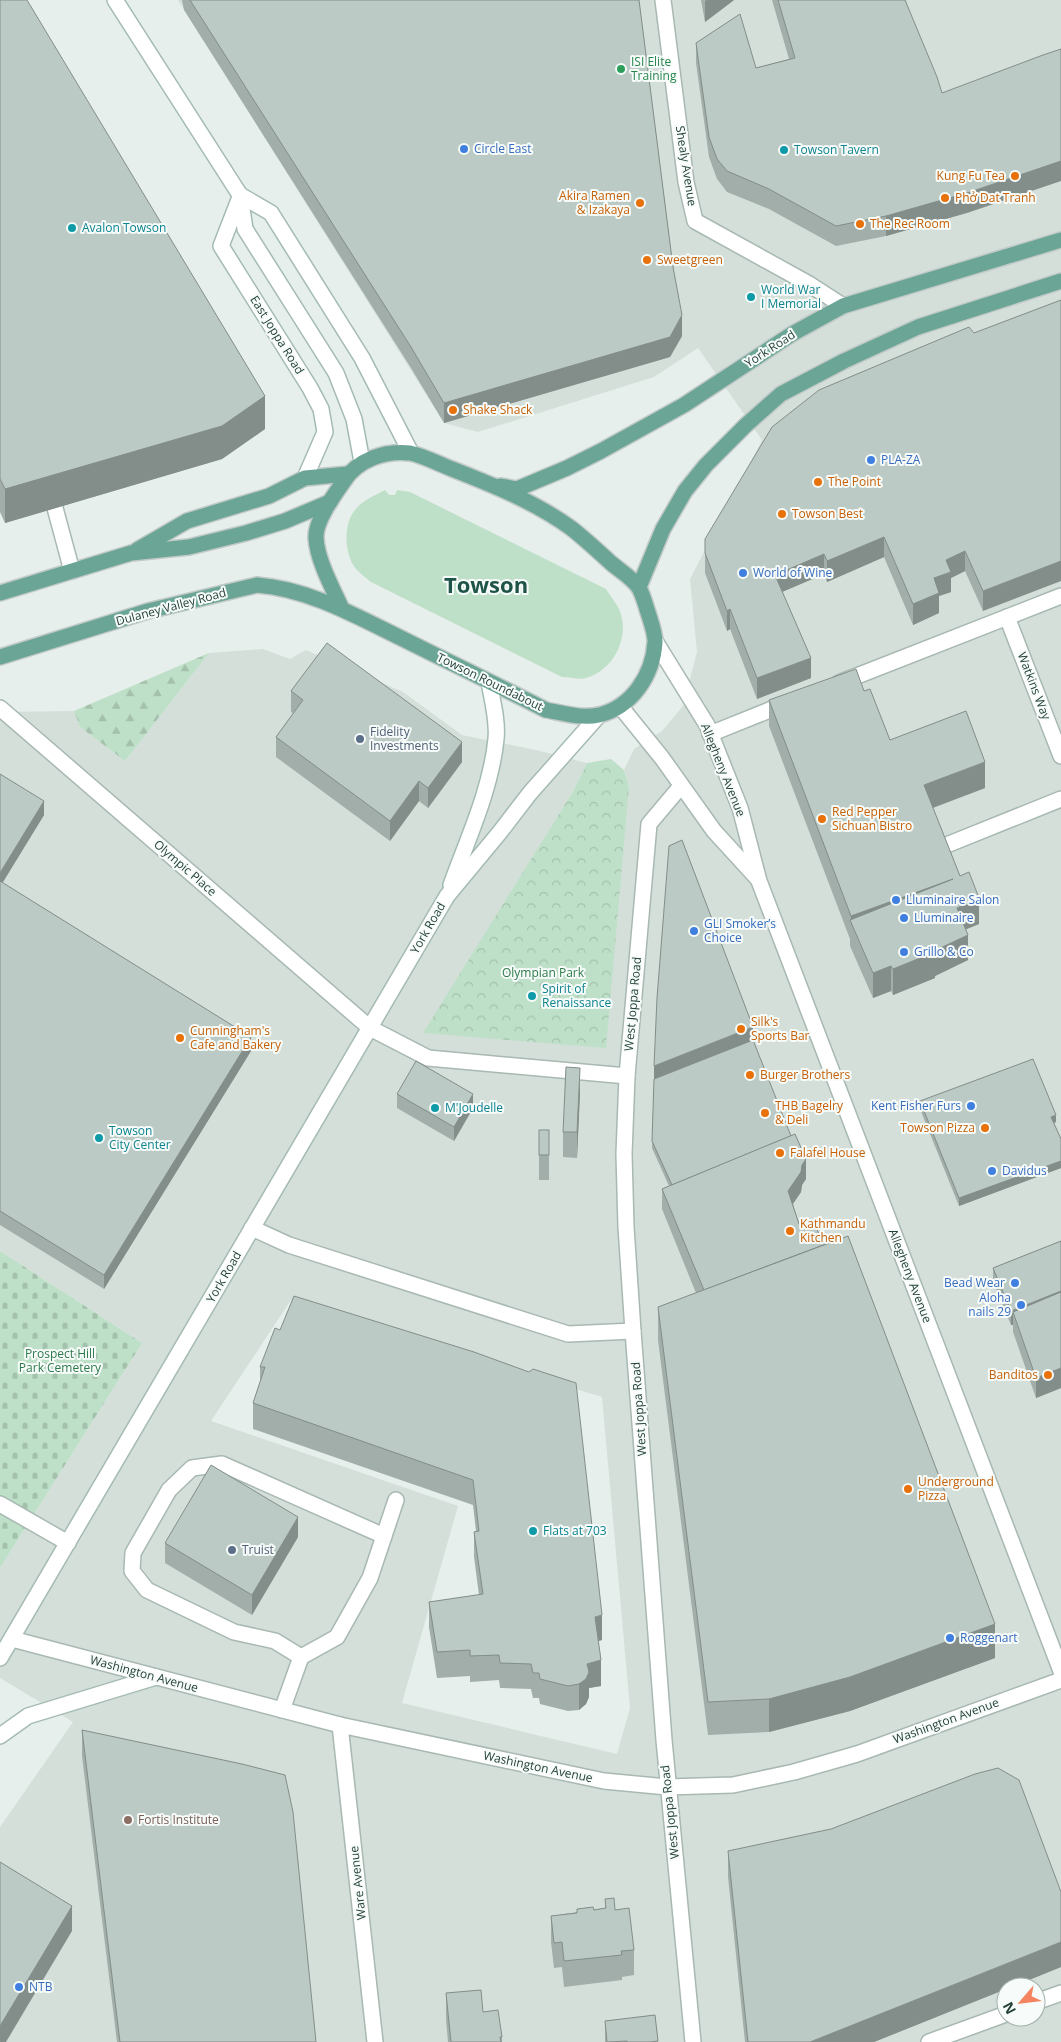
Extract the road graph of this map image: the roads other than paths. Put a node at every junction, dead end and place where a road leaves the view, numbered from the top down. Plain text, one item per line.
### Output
1 (115, 0) edge
2 (663, 0) edge
3 (240, 195) junction
4 (1061, 240) edge
5 (1061, 281) edge
6 (843, 306) junction
7 (410, 454) junction
8 (362, 462) junction
9 (348, 474) junction
10 (305, 478) junction
11 (494, 485) junction
12 (330, 502) junction
13 (55, 508) edge
14 (131, 553) junction
15 (72, 571) junction
16 (639, 587) junction
17 (0, 593) edge
18 (1061, 596) edge
19 (342, 609) junction
20 (1007, 617) junction
21 (655, 641) junction
22 (0, 656) edge
23 (489, 682) junction
24 (826, 688) edge
25 (799, 698) edge
26 (620, 706) junction
27 (0, 708) edge
28 (599, 715) junction
29 (710, 734) junction
30 (1061, 756) edge
31 (681, 786) junction
32 (1061, 799) edge
33 (949, 844) edge
34 (759, 881) junction
35 (447, 896) junction
36 (370, 1028) junction
37 (626, 1076) junction
38 (252, 1228) junction
39 (633, 1331) junction
40 (396, 1500) dead end
41 (0, 1504) edge
42 (384, 1536) junction
43 (68, 1543) junction
44 (12, 1638) junction
45 (301, 1657) junction
46 (0, 1658) edge
47 (1061, 1671) edge
48 (156, 1677) junction
49 (1061, 1680) edge
50 (282, 1710) junction
51 (340, 1725) junction
52 (0, 1736) edge
53 (667, 1787) junction
54 (1061, 1993) edge
55 (1046, 1998) edge
56 (996, 2018) edge
57 (375, 2042) edge
58 (693, 2042) edge
59 (929, 2042) edge

1 - 3 street
2 - 6 street, Shealy Avenue
3 - 7 street
3 - 8 street
3 - 10 street, East Joppa Road
4 - 6 main road, York Road
5 - 16 main road
6 - 11 main road, York Road
7 - 8 main road
7 - 11 main road
8 - 9 main road
9 - 10 main road
9 - 12 main road
10 - 14 main road
11 - 16 main road
12 - 14 main road
12 - 19 main road
13 - 15 street
14 - 15 main road
15 - 17 main road
16 - 21 main road, Towson Roundabout
18 - 20 street
19 - 22 main road, Dulaney Valley Road
19 - 23 main road, Towson Roundabout
20 - 24 street
20 - 30 street, Watkins Way
21 - 26 main road, Towson Roundabout
21 - 29 street, Allegheny Avenue
23 - 28 main road, Towson Roundabout
23 - 35 street, York Road
25 - 29 street
26 - 28 main road, Towson Roundabout
26 - 31 street, Allegheny Avenue
27 - 36 street, Olympic Place
28 - 35 street, York Road
29 - 34 street, Allegheny Avenue
31 - 34 street, Allegheny Avenue
31 - 37 street, West Joppa Road
32 - 33 street
34 - 47 street, Allegheny Avenue
35 - 36 street, York Road
36 - 37 street, Olympic Place
36 - 38 street, York Road
37 - 39 street, West Joppa Road
38 - 39 street
38 - 43 street, York Road
39 - 53 street, West Joppa Road
40 - 42 street
41 - 43 street
42 - 45 street
42 - 45 street
43 - 44 street, York Road
44 - 46 street, York Road
44 - 48 street, Washington Avenue
45 - 50 street
48 - 50 street, Washington Avenue
48 - 52 street
49 - 53 street, Washington Avenue
50 - 51 street, Washington Avenue
51 - 53 street, Washington Avenue
51 - 57 street, Ware Avenue
53 - 58 street, West Joppa Road
54 - 55 street
56 - 59 street

